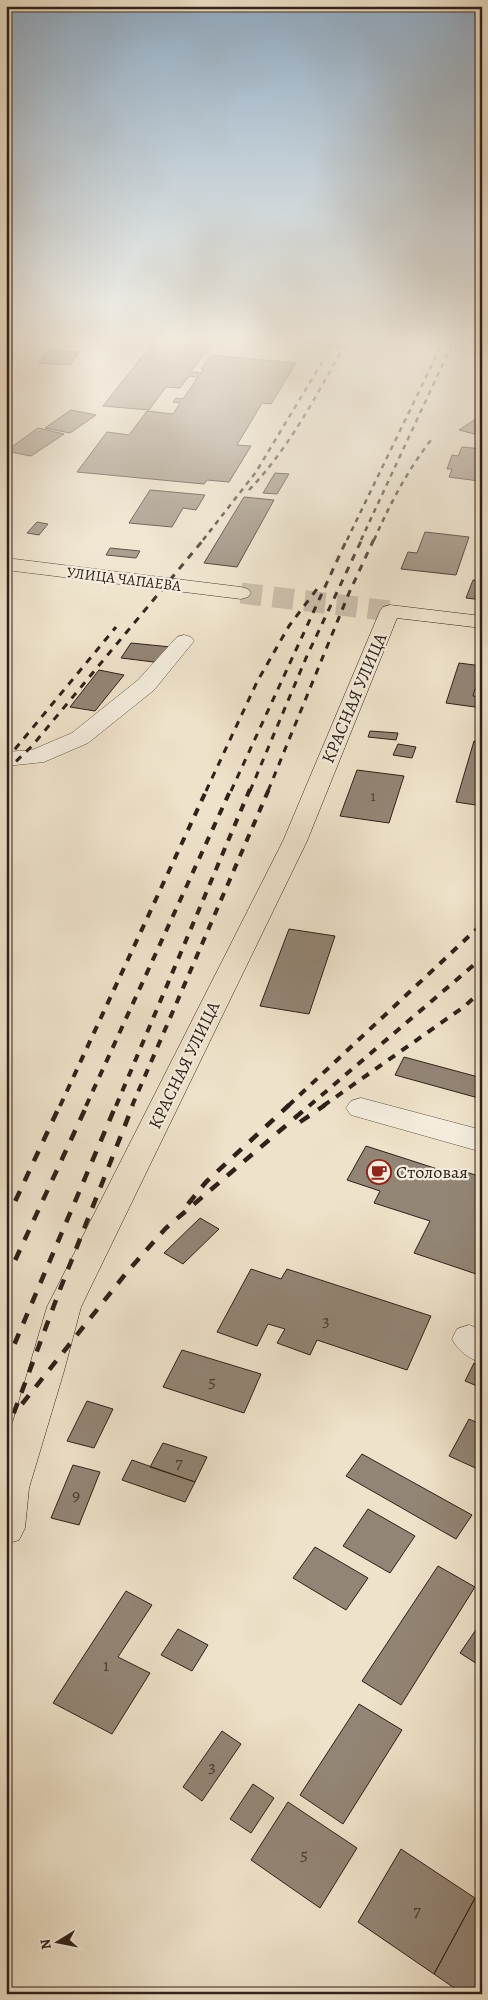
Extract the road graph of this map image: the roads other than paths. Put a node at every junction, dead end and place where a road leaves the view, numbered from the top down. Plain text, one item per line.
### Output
1 (6, 564) edge
2 (241, 593) tunnel mouth
3 (482, 622) edge
4 (184, 641) dead end
5 (6, 758) edge
6 (361, 1108) dead end
7 (482, 1141) edge
8 (6, 1528) edge

1 - 2 main road, УЛИЦА ЧАПАЕВА
3 - 8 main road, КРАСНАЯ УЛИЦА
4 - 5 lane
6 - 7 lane

